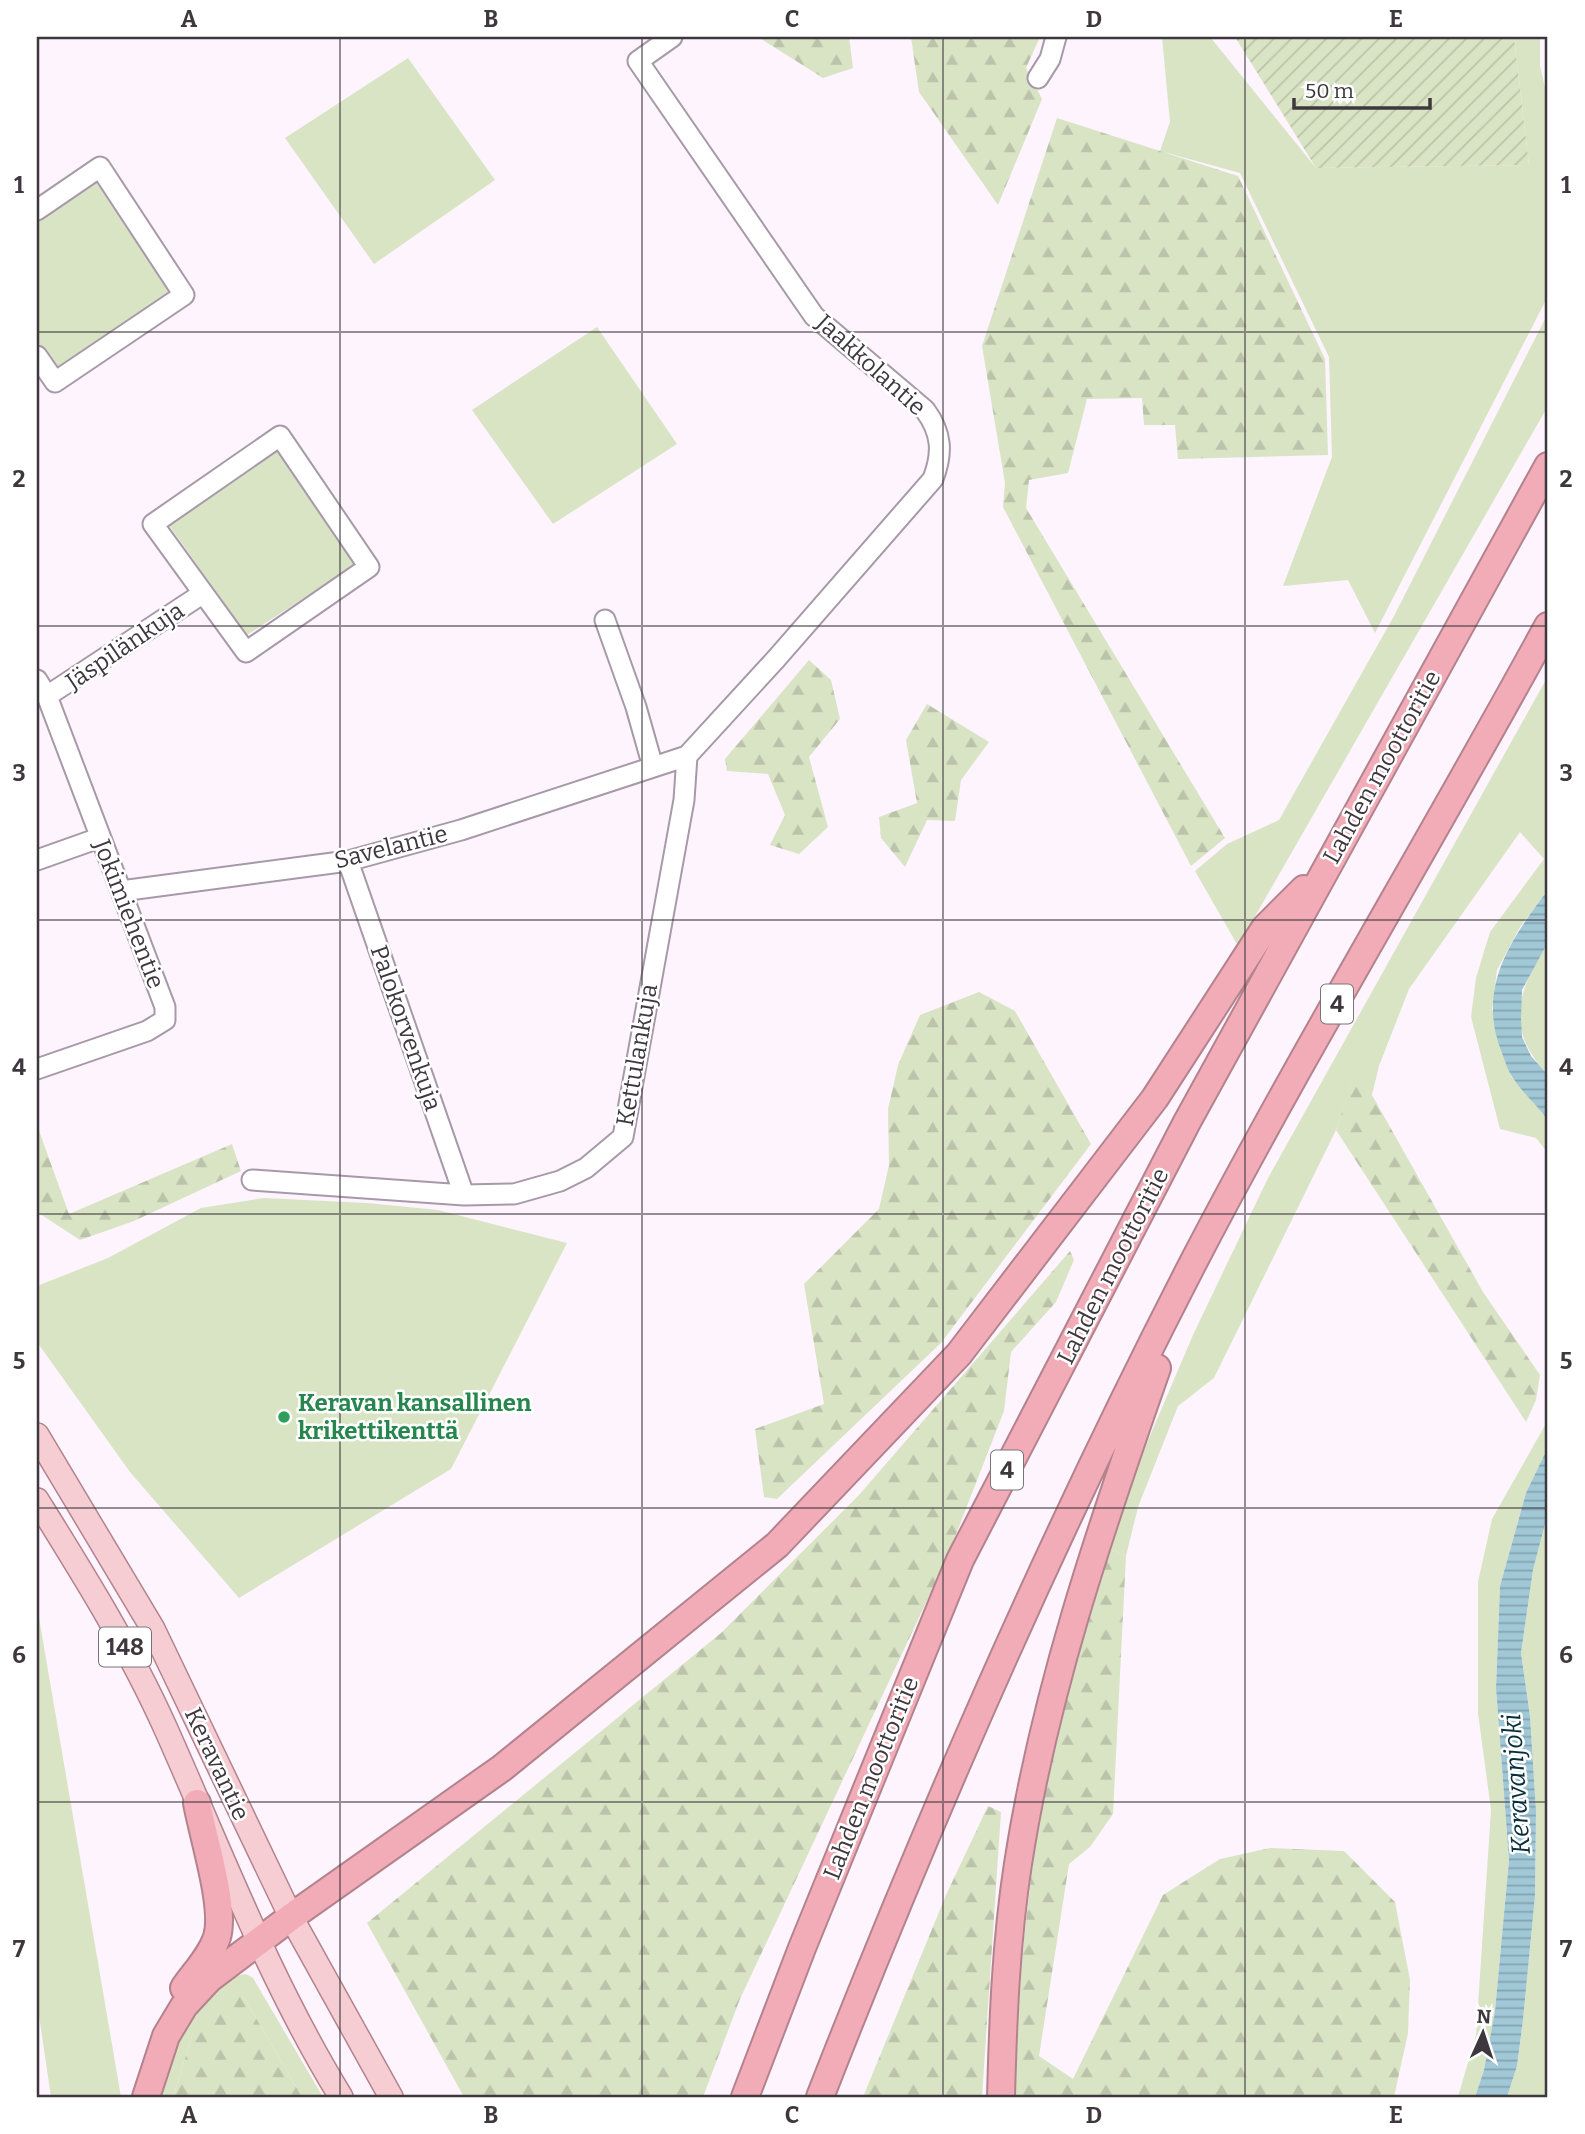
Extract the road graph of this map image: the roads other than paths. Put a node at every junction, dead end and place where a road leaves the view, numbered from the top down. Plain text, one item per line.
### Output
1 (672, 37) edge
2 (1056, 37) edge
3 (1038, 78) dead end
4 (37, 210) edge
5 (37, 356) edge
6 (1548, 466) edge
7 (202, 594) junction
8 (606, 620) dead end
9 (1548, 626) edge
10 (42, 688) edge
11 (687, 756) junction
12 (653, 766) junction
13 (99, 838) junction
14 (37, 860) edge
15 (348, 861) junction
16 (1325, 868) junction
17 (121, 891) junction
18 (37, 1069) edge
19 (252, 1180) dead end
20 (464, 1195) junction
21 (1194, 1261) junction
22 (37, 1434) edge
23 (37, 1500) edge
24 (197, 1803) junction
25 (291, 1917) junction
26 (258, 1941) junction
27 (139, 2097) edge
28 (146, 2097) edge
29 (341, 2097) edge
30 (391, 2097) edge
31 (745, 2097) edge
32 (820, 2097) edge
33 (1001, 2097) edge

1 - 11 street, Jaakkolantie
2 - 3 street
4 - 5 street
6 - 16 highway, Lahden moottoritie / 4
7 - 7 street
7 - 10 street, Jäspilänkuja
8 - 12 street
9 - 21 highway, 4
10 - 13 street, Jokimiehentie
11 - 12 street
11 - 20 street, Kettulankuja
12 - 15 street, Savelantie
13 - 14 street
13 - 17 street, Jokimiehentie
15 - 17 street, Savelantie
15 - 20 street, Palokorvenkuja
16 - 25 highway
16 - 31 highway, Lahden moottoritie / 4
17 - 18 street, Jokimiehentie
19 - 20 street, Kettulankuja
21 - 32 highway, 4
21 - 33 highway
22 - 25 main road, Keravantie / 148
23 - 24 main road, Keravantie / 148
24 - 26 main road, Keravantie / 148
24 - 27 highway
25 - 26 highway
25 - 30 main road, Keravantie / 148
26 - 28 highway
26 - 29 main road, Keravantie / 148

